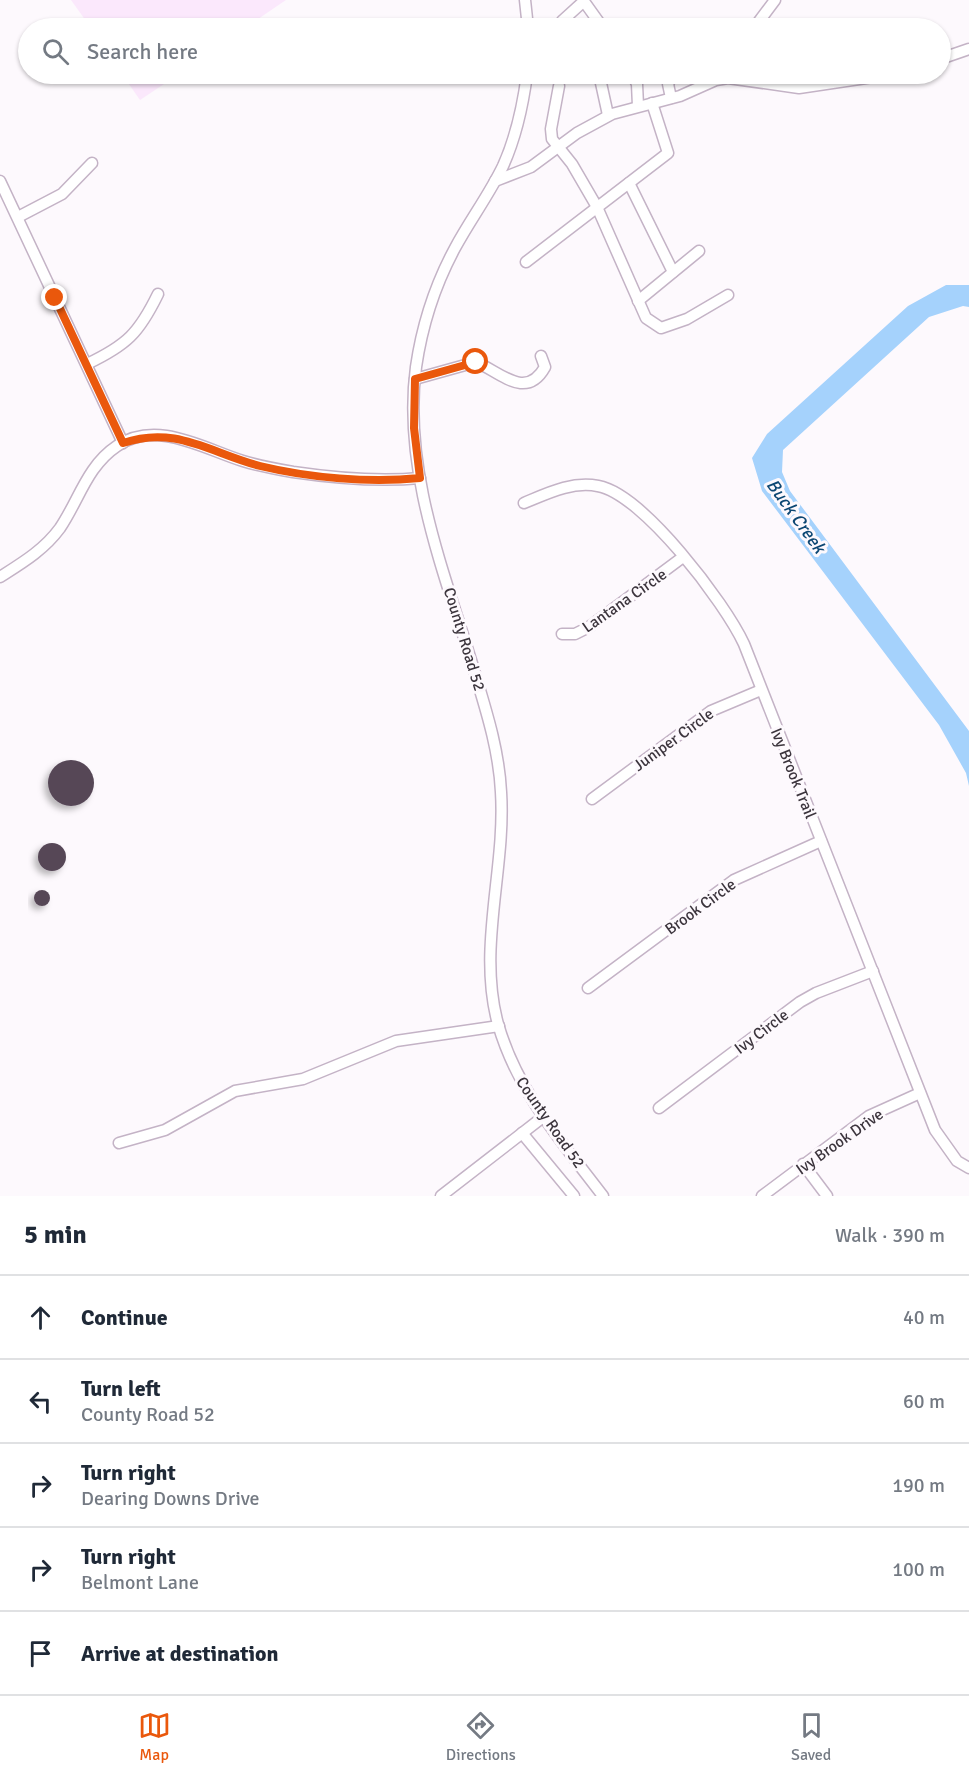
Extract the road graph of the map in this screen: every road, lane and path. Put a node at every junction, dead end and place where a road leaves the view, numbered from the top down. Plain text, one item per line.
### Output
1 (525, 0) edge
2 (583, 0) edge
3 (775, 0) edge
4 (527, 18) edge
5 (565, 18) edge
6 (596, 18) edge
7 (762, 18) edge
8 (969, 49) edge
9 (951, 55) edge
10 (525, 84) edge
11 (601, 84) edge
12 (638, 84) edge
13 (668, 84) edge
14 (703, 84) edge
15 (773, 84) edge
16 (826, 84) edge
17 (559, 86) dead end
18 (671, 98) junction
19 (652, 103) junction
20 (638, 106) junction
21 (608, 115) junction
22 (557, 148) junction
23 (92, 163) dead end
24 (0, 181) edge
25 (495, 181) junction
26 (629, 183) junction
27 (597, 207) junction
28 (18, 217) junction
29 (699, 251) dead end
30 (526, 261) dead end
31 (673, 272) junction
32 (158, 294) dead end
33 (728, 296) dead end
34 (638, 301) junction
35 (541, 356) dead end
36 (87, 364) junction
37 (415, 379) junction
38 (123, 443) junction
39 (420, 478) junction
40 (524, 503) dead end
41 (683, 557) junction
42 (0, 577) edge
43 (562, 634) dead end
44 (761, 690) junction
45 (592, 799) dead end
46 (821, 841) junction
47 (873, 971) junction
48 (588, 988) dead end
49 (499, 1026) junction
50 (920, 1093) junction
51 (659, 1108) dead end
52 (543, 1117) junction
53 (522, 1132) junction
54 (119, 1143) dead end
55 (803, 1164) junction
56 (969, 1168) edge
57 (441, 1196) edge
58 (574, 1196) edge
59 (603, 1196) edge
60 (762, 1196) edge
61 (827, 1196) edge

1 - 4 street
2 - 5 street
2 - 6 street
3 - 7 street
8 - 9 street
10 - 25 street, County Road 52
11 - 21 street
12 - 20 street
13 - 18 street
14 - 18 street
15 - 16 street
17 - 22 street
18 - 19 street
19 - 20 street
19 - 26 street
20 - 21 street
21 - 22 street
22 - 25 street
22 - 27 street
23 - 28 street
24 - 28 street
25 - 37 street, County Road 52
26 - 27 street
26 - 31 street
27 - 30 street
27 - 34 street
28 - 36 street
29 - 31 street
31 - 34 street
32 - 36 street
33 - 34 street
35 - 37 street
36 - 38 street
37 - 39 street, County Road 52
38 - 39 street
38 - 42 street
39 - 49 street, County Road 52
40 - 41 street, Ivy Brook Trail
41 - 43 street, Lantana Circle
41 - 44 street, Ivy Brook Trail
44 - 45 street, Juniper Circle
44 - 46 street, Ivy Brook Trail
46 - 47 street, Ivy Brook Trail
46 - 48 street, Brook Circle
47 - 50 street, Ivy Brook Trail
47 - 51 street, Ivy Circle
49 - 52 street, County Road 52
49 - 54 street
50 - 55 street, Ivy Brook Drive
50 - 56 street, Ivy Brook Trail
52 - 53 street
52 - 59 street, County Road 52
53 - 57 street
53 - 58 street
55 - 60 street, Ivy Brook Drive
55 - 61 street

